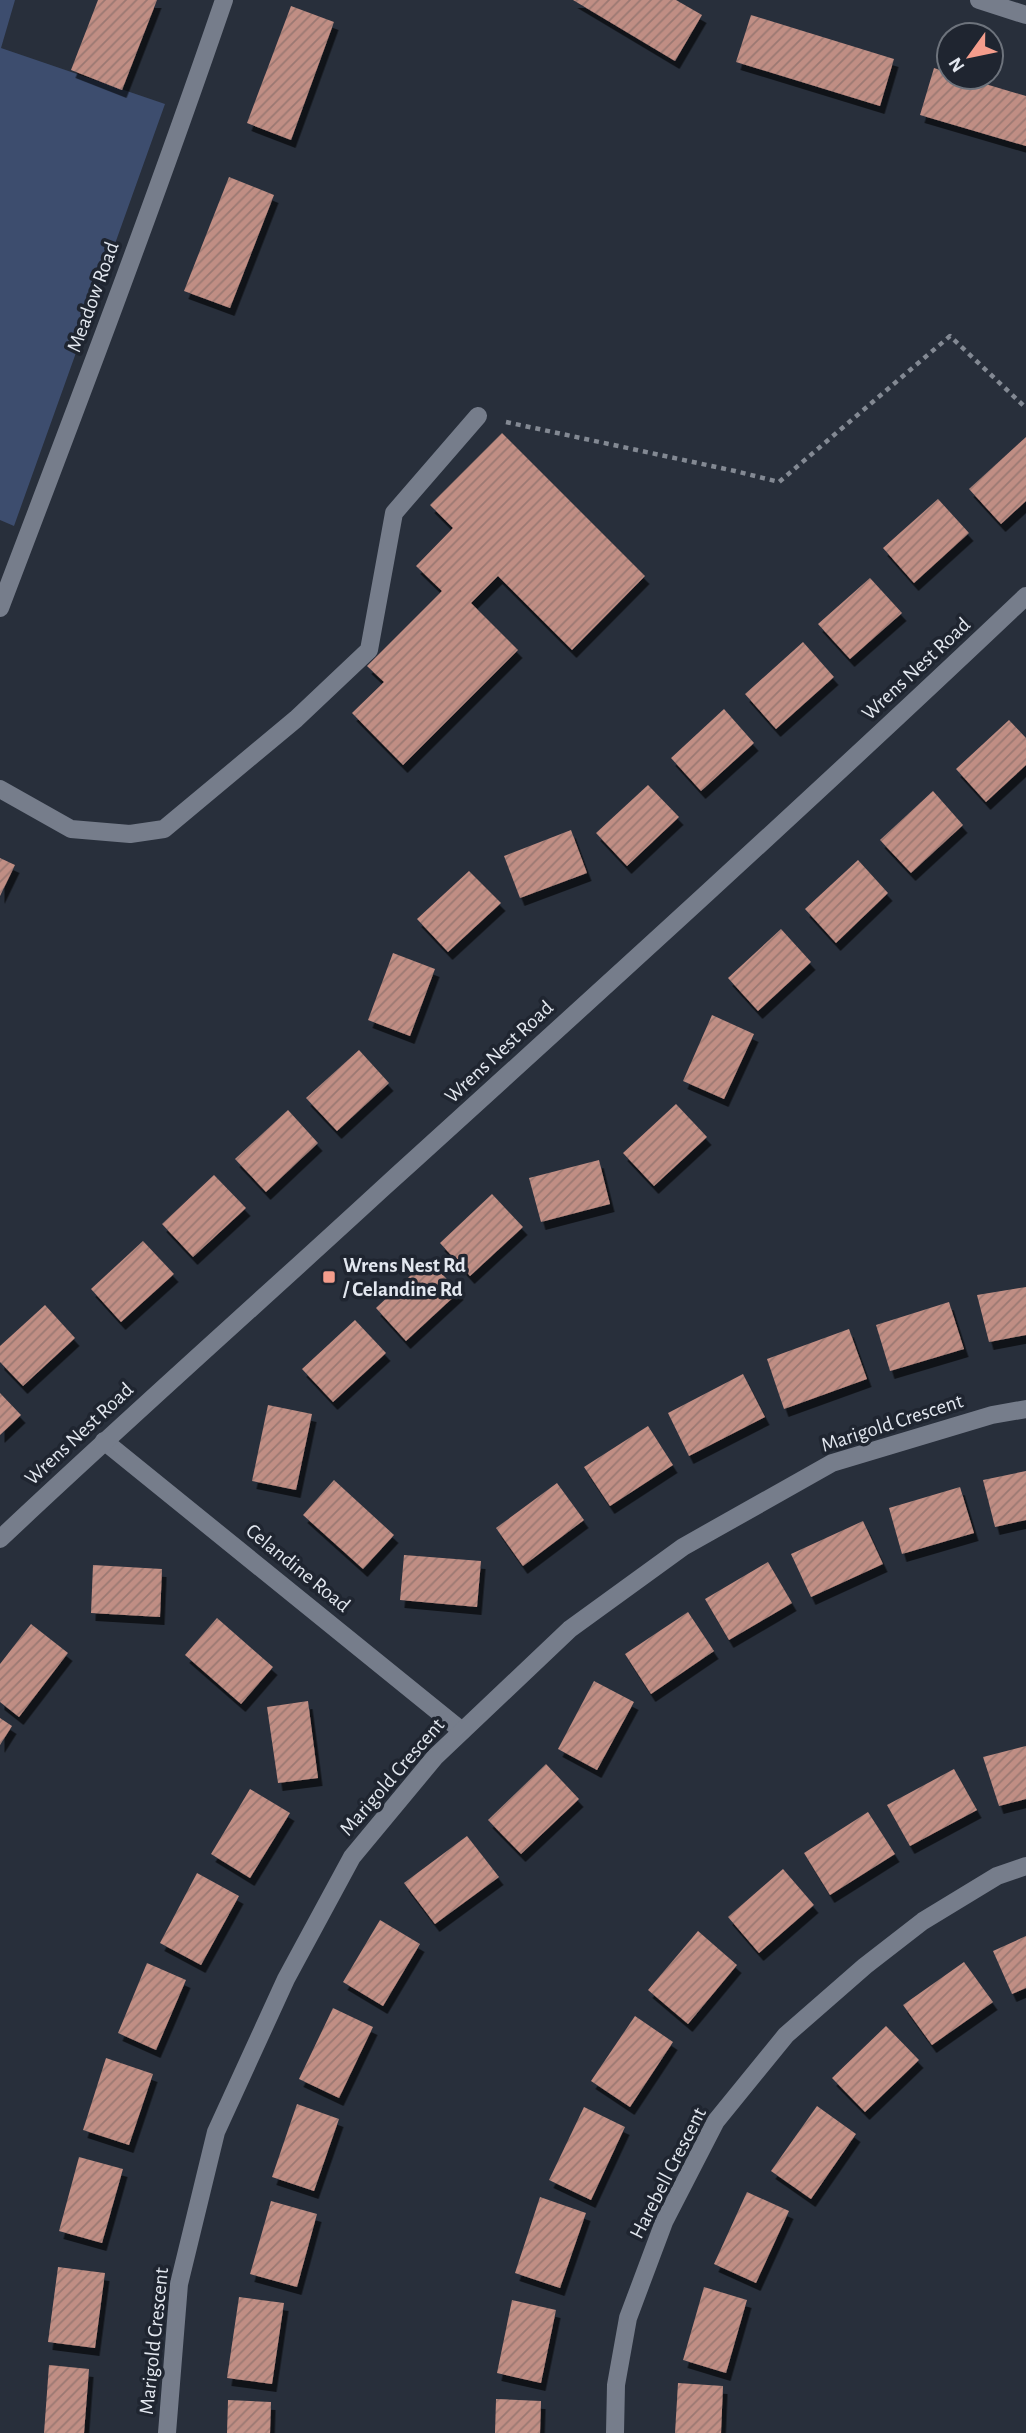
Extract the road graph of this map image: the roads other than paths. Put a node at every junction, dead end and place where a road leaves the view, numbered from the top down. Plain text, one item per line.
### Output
1 (223, 0) edge
2 (979, 0) edge
3 (1026, 15) edge
4 (478, 416) road end
5 (1026, 596) edge
6 (0, 608) edge
7 (0, 789) edge
8 (1026, 1409) edge
9 (104, 1441) junction
10 (0, 1539) edge
11 (462, 1731) junction
12 (1026, 1866) edge
13 (167, 2433) edge
14 (615, 2433) edge

1 - 6 street, Meadow Road
2 - 3 street
4 - 7 street
5 - 9 street, Wrens Nest Road
8 - 11 street, Marigold Crescent
9 - 10 street, Wrens Nest Road
9 - 11 street, Celandine Road
11 - 13 street, Marigold Crescent
12 - 14 street, Harebell Crescent

